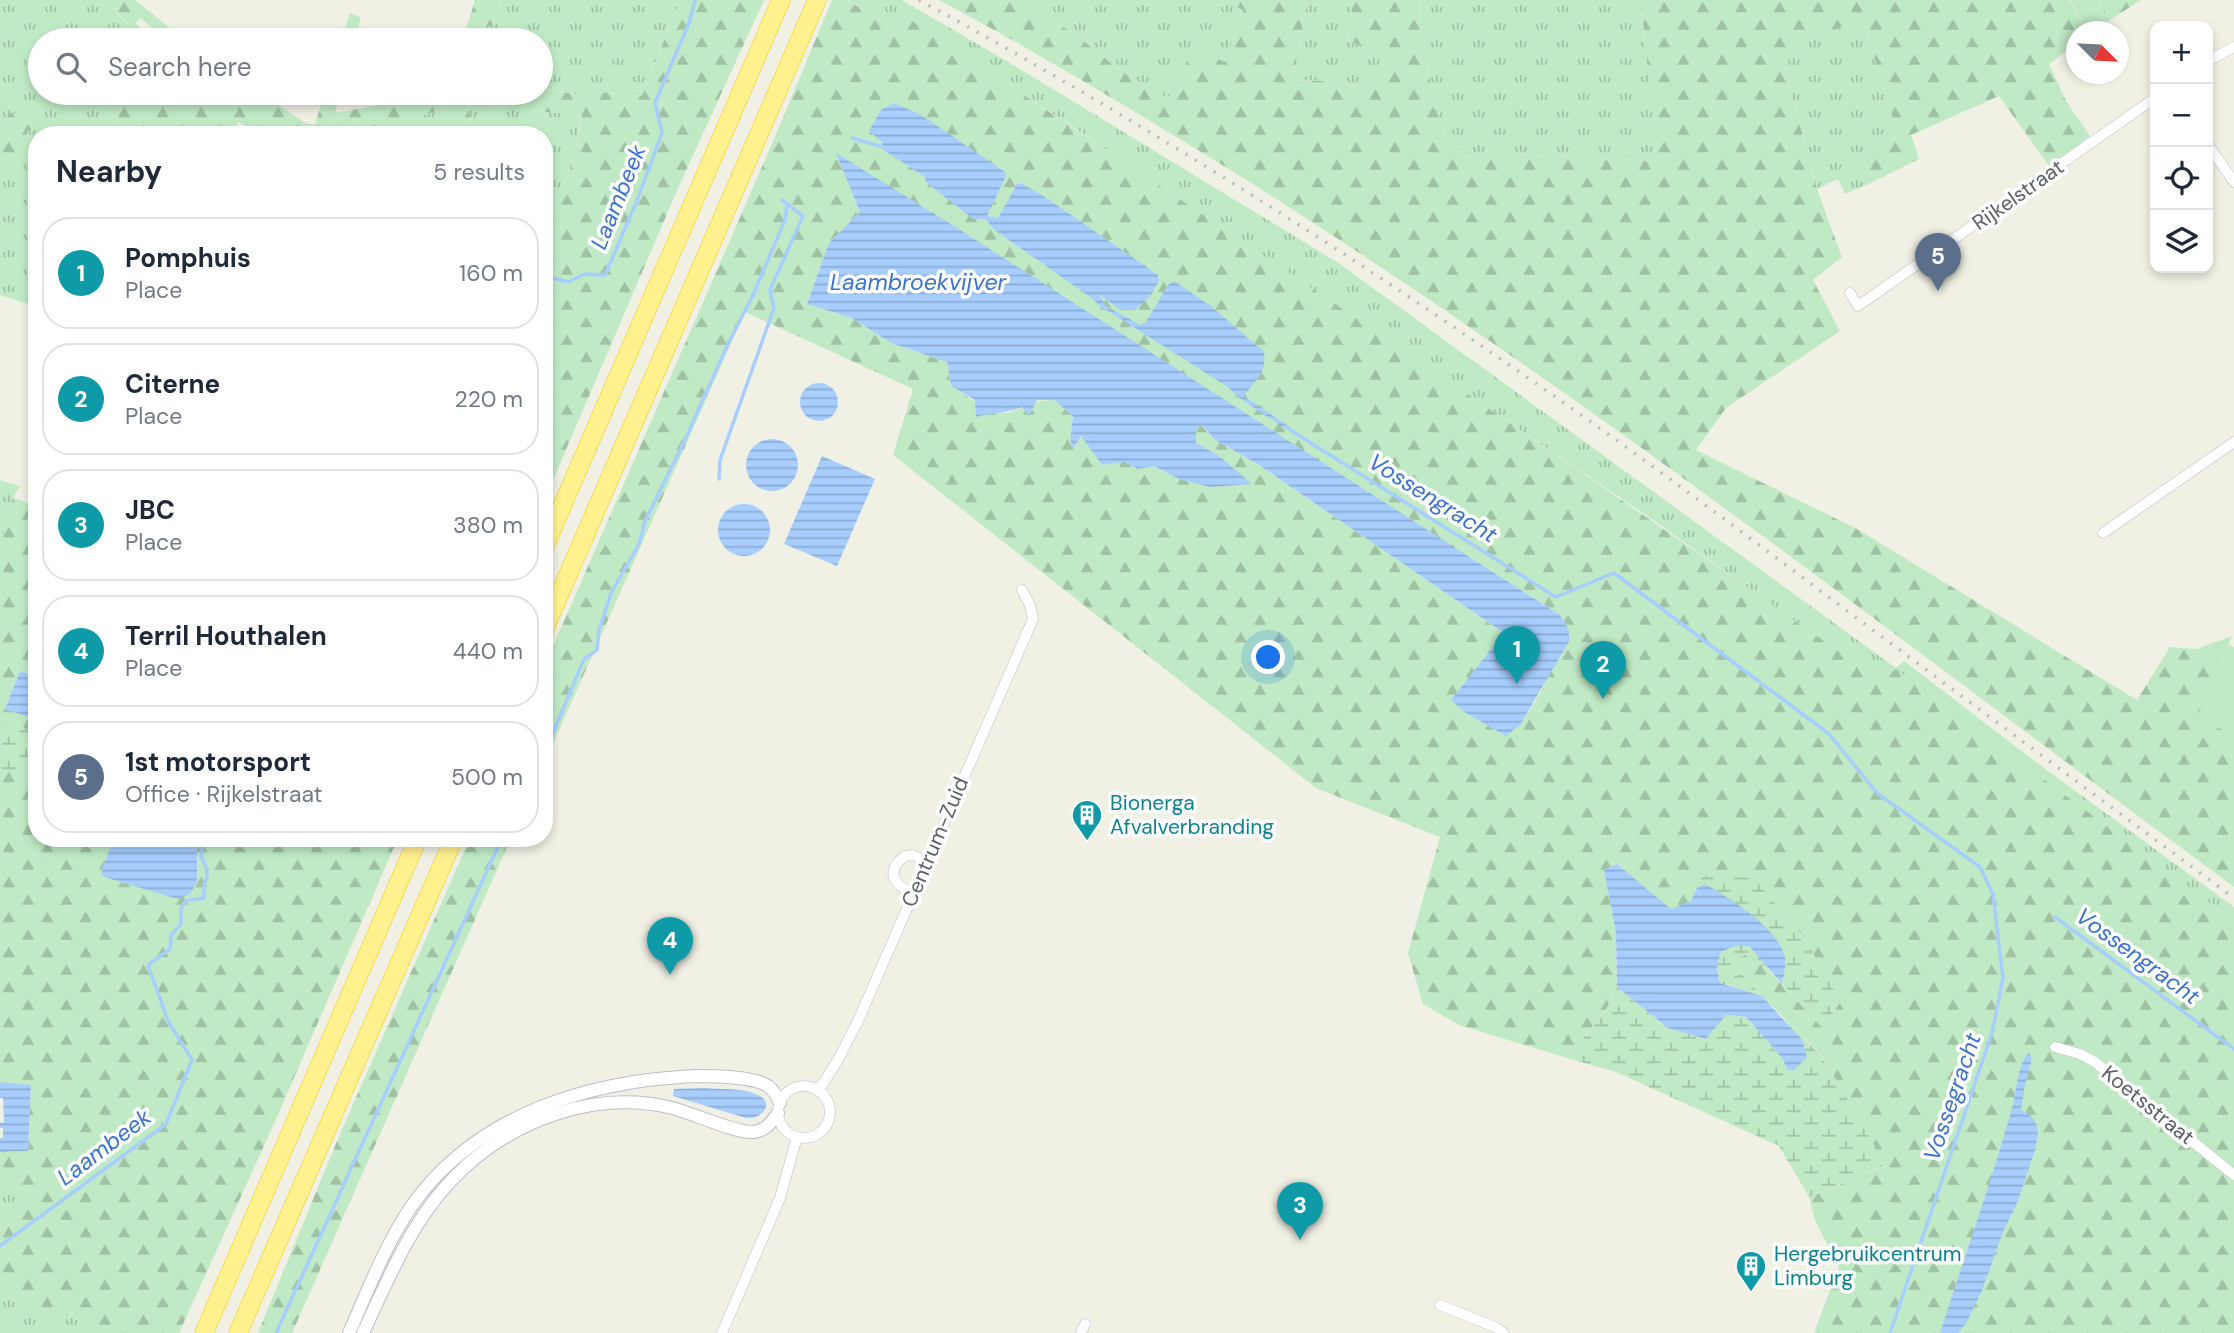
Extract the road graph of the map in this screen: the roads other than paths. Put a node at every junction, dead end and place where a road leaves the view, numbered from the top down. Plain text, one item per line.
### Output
1 (781, 0) edge
2 (817, 0) edge
3 (2234, 47) edge
4 (2213, 58) edge
5 (2150, 102) edge
6 (2209, 147) edge
7 (2234, 182) edge
8 (1850, 293) dead end
9 (2234, 442) edge
10 (553, 527) edge
11 (2103, 533) dead end
12 (1022, 590) dead end
13 (553, 609) edge
14 (414, 847) edge
15 (450, 847) edge
16 (927, 861) junction
17 (912, 893) junction
18 (2055, 1047) dead end
19 (818, 1091) junction
20 (779, 1108) junction
21 (797, 1137) junction
22 (2234, 1174) edge
23 (1440, 1305) dead end
24 (204, 1333) edge
25 (239, 1333) edge
26 (349, 1333) edge
27 (363, 1333) edge
28 (722, 1333) edge
29 (1504, 1333) edge

1 - 10 highway
2 - 13 highway
3 - 4 street
5 - 8 street, Rijkelstraat
6 - 7 street
9 - 11 street
12 - 16 street, Centrum-Zuid
14 - 24 highway
15 - 25 highway
16 - 17 street, Centrum-Zuid
16 - 17 street
17 - 19 street, Centrum-Zuid
18 - 22 street, Koetsstraat
19 - 20 street
19 - 21 street
20 - 21 street
20 - 26 street
20 - 27 street
21 - 28 street
23 - 29 street

